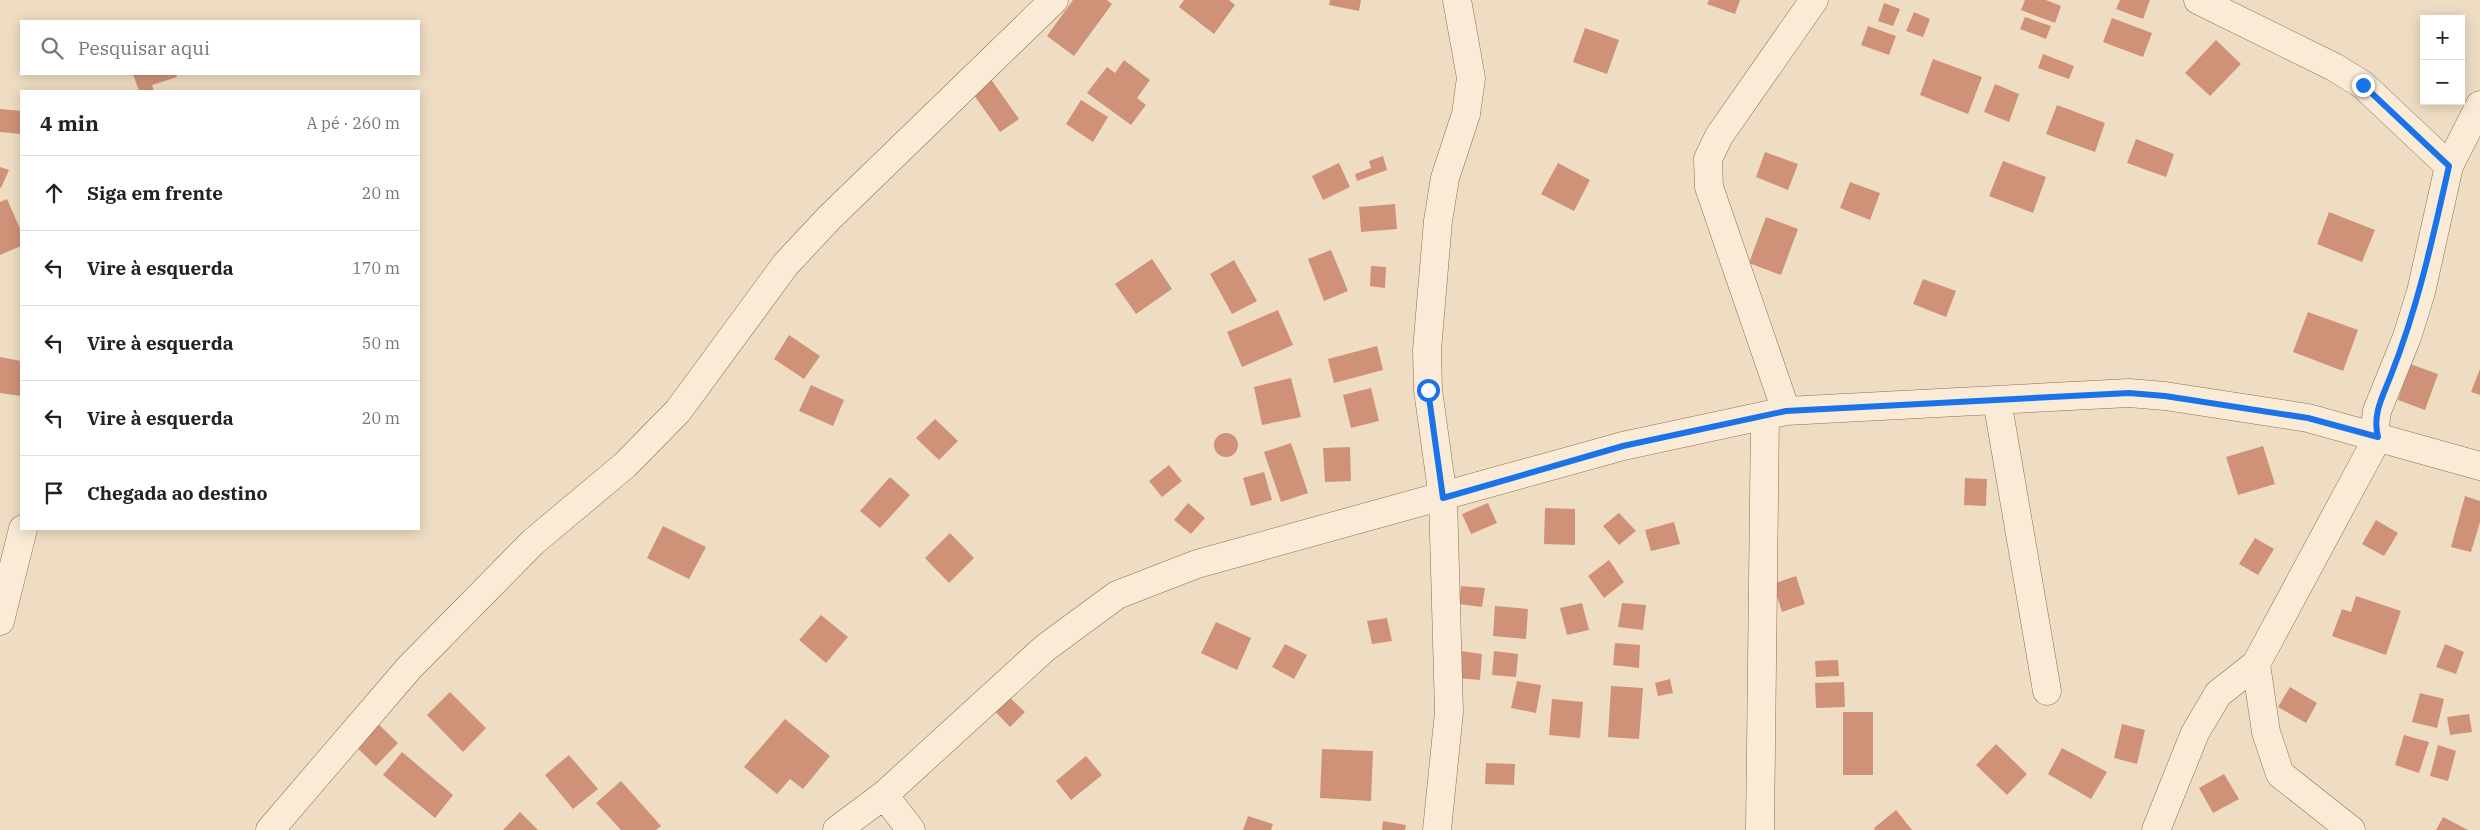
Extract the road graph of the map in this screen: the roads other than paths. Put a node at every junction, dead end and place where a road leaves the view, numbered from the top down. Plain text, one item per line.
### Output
1 (1054, 0) edge
2 (1456, 0) edge
3 (1814, 0) edge
4 (2198, 0) edge
5 (2480, 105) edge
6 (2449, 166) junction
7 (1998, 400) junction
8 (1776, 414) junction
9 (2378, 437) junction
10 (2480, 466) edge
11 (1443, 498) junction
12 (23, 530) edge
13 (0, 621) edge
14 (2256, 664) junction
15 (2048, 690) dead end
16 (884, 795) junction
17 (270, 830) edge
18 (837, 830) edge
19 (910, 830) edge
20 (1437, 830) edge
21 (1760, 830) edge
22 (2156, 830) edge
23 (2351, 830) edge

1 - 17 street
2 - 11 street
3 - 8 street
4 - 6 street
5 - 6 street
6 - 9 street
7 - 8 street
7 - 9 street
7 - 15 street
8 - 11 street
8 - 21 street
9 - 10 street
9 - 14 street
11 - 16 street
11 - 20 street
12 - 13 street
14 - 22 street
14 - 23 street
16 - 18 street
16 - 19 street

